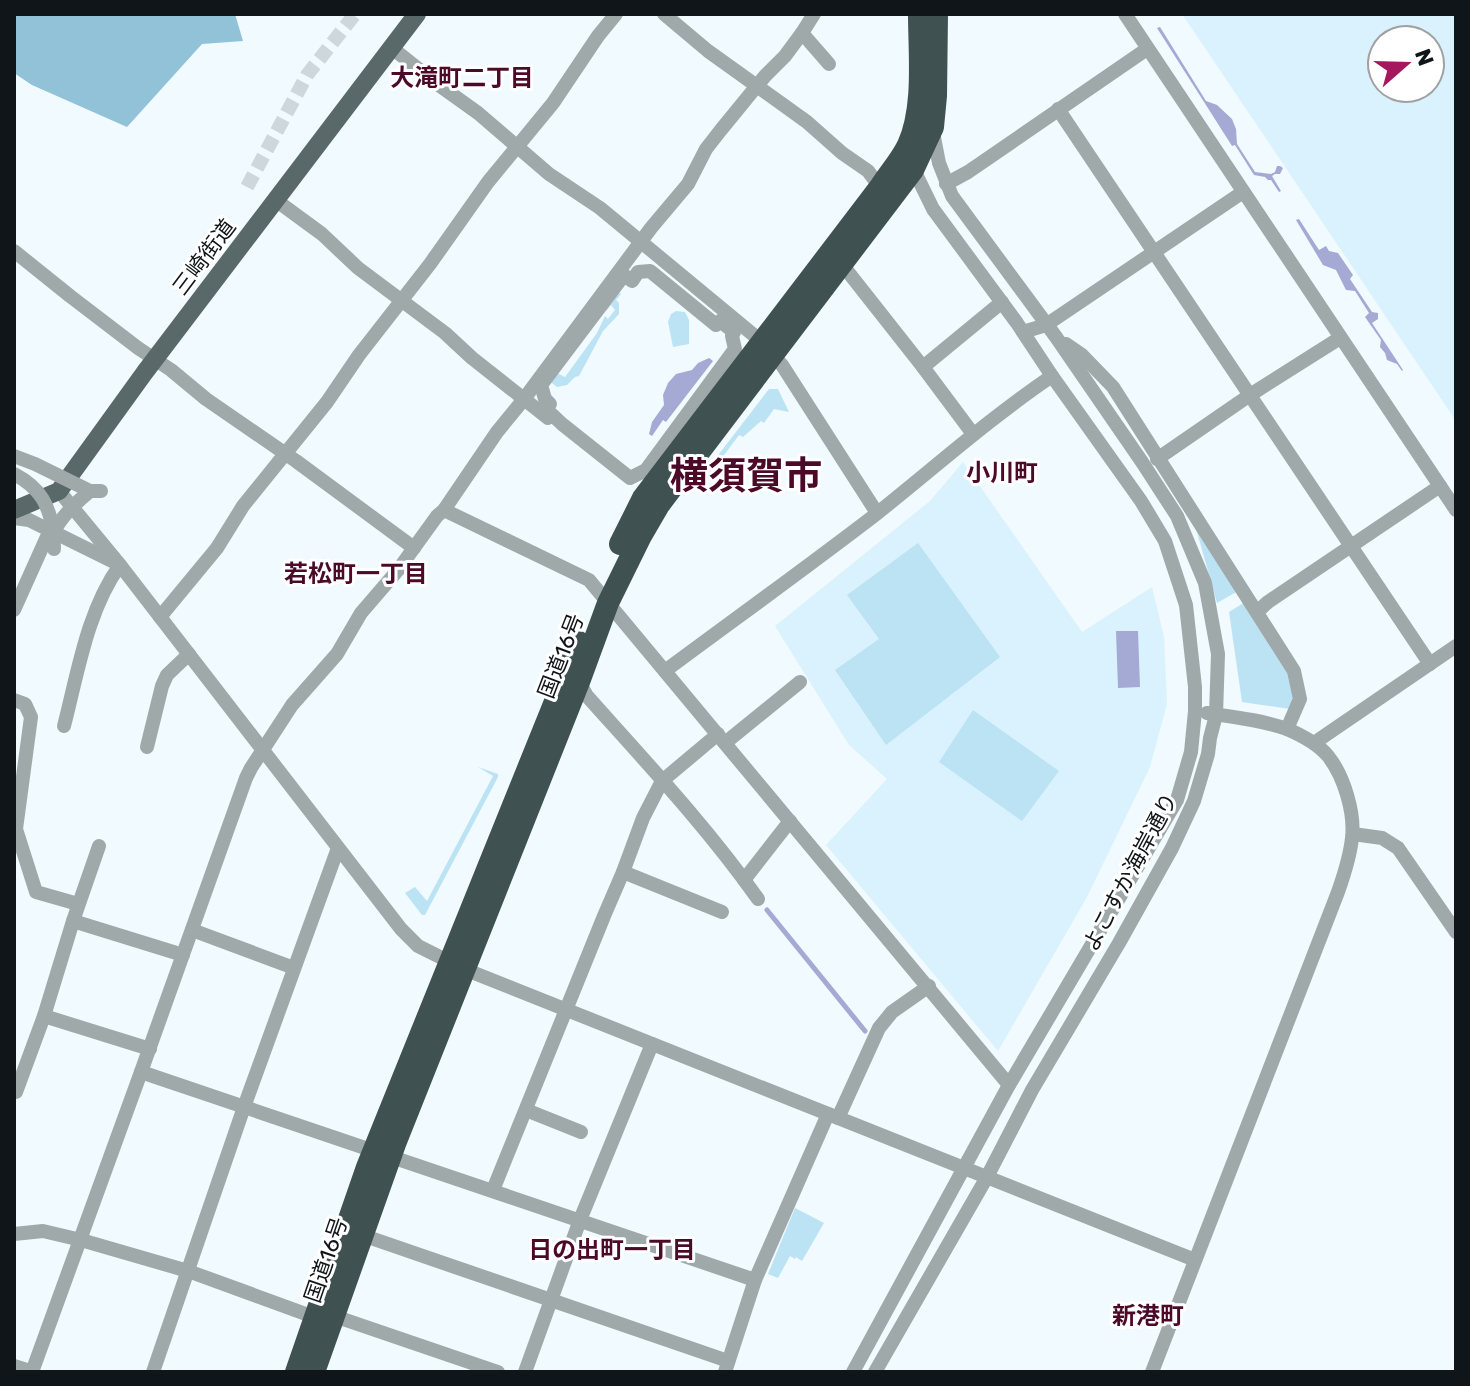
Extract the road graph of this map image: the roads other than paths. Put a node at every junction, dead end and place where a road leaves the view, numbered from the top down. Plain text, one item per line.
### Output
1 (417, 14) edge
2 (616, 14) edge
3 (664, 14) edge
4 (814, 14) edge
5 (919, 14) edge
6 (937, 14) edge
7 (1125, 14) edge
8 (802, 33) junction
9 (392, 48) junction
10 (1147, 49) junction
11 (829, 64) dead end
12 (758, 86) junction
13 (1058, 109) junction
14 (933, 127) junction
15 (908, 146) junction
16 (517, 147) junction
17 (913, 170) junction
18 (946, 184) junction
19 (880, 187) junction
20 (1243, 192) junction
21 (277, 201) junction
22 (640, 243) junction
23 (14, 251) edge
24 (1154, 252) junction
25 (841, 263) junction
26 (402, 301) junction
27 (1002, 302) junction
28 (1051, 331) junction
29 (1023, 332) junction
30 (1340, 338) junction
31 (767, 348) junction
32 (735, 349) joint
33 (155, 360) junction
34 (923, 367) junction
35 (1052, 376) junction
36 (1250, 395) junction
37 (524, 399) junction
38 (973, 434) junction
39 (286, 454) junction
40 (14, 456) edge
41 (1157, 459) junction
42 (45, 469) junction
43 (14, 474) edge
44 (1440, 486) junction
45 (35, 488) junction
46 (59, 491) junction
47 (643, 498) junction
48 (14, 510) edge
49 (444, 510) junction
50 (1456, 510) edge
51 (877, 513) junction
52 (14, 518) edge
53 (53, 538) junction
54 (1351, 546) junction
55 (414, 548) junction
56 (120, 565) junction
57 (604, 597) junction
58 (14, 610) edge
59 (1257, 612) junction
60 (160, 617) junction
61 (1456, 646) edge
62 (189, 654) junction
63 (1430, 664) junction
64 (665, 671) junction
65 (579, 682) junction
66 (800, 682) dead end
67 (14, 700) edge
68 (1195, 711) junction
69 (1216, 715) junction
70 (64, 726) dead end
71 (1287, 729) junction
72 (722, 739) junction
73 (1314, 743) junction
74 (147, 747) dead end
75 (264, 750) junction
76 (662, 781) junction
77 (790, 821) junction
78 (1353, 834) junction
79 (99, 846) dead end
80 (338, 848) junction
81 (623, 872) junction
82 (744, 880) junction
83 (758, 899) dead end
84 (78, 904) junction
85 (722, 912) dead end
86 (73, 921) junction
87 (192, 930) junction
88 (1456, 932) edge
89 (183, 955) junction
90 (457, 965) junction
91 (294, 968) junction
92 (929, 986) junction
93 (567, 1010) junction
94 (44, 1016) junction
95 (652, 1044) junction
96 (150, 1049) junction
97 (141, 1072) junction
98 (1009, 1085) junction
99 (16, 1092) edge
100 (244, 1107) junction
101 (526, 1110) junction
102 (833, 1116) junction
103 (581, 1132) dead end
104 (382, 1154) junction
105 (965, 1169) junction
106 (987, 1177) junction
107 (493, 1190) junction
108 (580, 1220) junction
109 (14, 1234) edge
110 (362, 1235) junction
111 (81, 1240) junction
112 (1195, 1260) junction
113 (188, 1271) junction
114 (755, 1280) junction
115 (551, 1300) junction
116 (324, 1316) junction
117 (14, 1366) edge
118 (726, 1367) edge
119 (32, 1372) edge
120 (153, 1372) edge
121 (296, 1372) edge
122 (314, 1372) edge
123 (498, 1372) edge
124 (525, 1372) edge
125 (853, 1372) edge
126 (875, 1372) edge
127 (1152, 1372) edge

1 - 9 main road, 三崎街道
2 - 16 street
3 - 12 street
4 - 8 street
5 - 15 highway, 国道16号
6 - 14 highway, 国道16号
7 - 10 street
8 - 11 street
8 - 12 street
9 - 16 street
9 - 21 main road, 三崎街道
10 - 13 street
10 - 20 street
12 - 19 street
12 - 22 street
13 - 18 street
13 - 24 street
14 - 17 highway, 国道16号
14 - 18 street, よこすか海岸通り
15 - 17 street, よこすか海岸通り
15 - 19 highway, 国道16号
16 - 22 street
16 - 26 street
17 - 25 highway, 国道16号
17 - 27 street, よこすか海岸通り
18 - 28 street, よこすか海岸通り
19 - 31 highway, 国道16号
20 - 24 street
20 - 30 street
21 - 26 street
21 - 33 main road, 三崎街道
22 - 31 street
22 - 37 street
23 - 33 street
24 - 28 street
24 - 36 street
25 - 31 highway, 国道16号
25 - 34 street
26 - 37 street
26 - 39 street
27 - 29 street, よこすか海岸通り
27 - 34 street
28 - 29 street
28 - 41 street
28 - 69 street, よこすか海岸通り
29 - 35 street, よこすか海岸通り
30 - 36 street
30 - 44 street
31 - 47 highway, 国道16号
31 - 51 street
31 - 57 highway, 国道16号
32 - 32 street
33 - 39 street
33 - 46 main road, 三崎街道
34 - 38 street
35 - 38 street
35 - 68 street, よこすか海岸通り
36 - 41 street
36 - 54 street
37 - 47 street
37 - 49 street
38 - 51 street
39 - 55 street
39 - 60 street
40 - 42 street, bridge
41 - 59 street
42 - 45 street, bridge
42 - 53 street, bridge
43 - 45 street, bridge
44 - 50 street
44 - 54 street
45 - 53 street, bridge
46 - 48 main road
46 - 56 street
47 - 57 highway, 国道16号
49 - 55 street
49 - 57 street
51 - 64 street
52 - 53 street
53 - 56 street
53 - 58 street
54 - 59 street
54 - 63 street
55 - 75 street
56 - 60 street
56 - 70 street
57 - 64 street
57 - 65 highway, 国道16号
57 - 90 highway, 国道16号
59 - 71 street
60 - 62 street
61 - 63 street
62 - 74 street
62 - 75 street
63 - 73 street
64 - 72 street
65 - 76 street
65 - 90 highway, 国道16号
66 - 72 street
67 - 84 street
68 - 69 street
68 - 98 street, よこすか海岸通り
69 - 71 street
69 - 106 street, よこすか海岸通り
71 - 73 street
72 - 76 street
72 - 77 street
73 - 78 street
75 - 80 street
75 - 87 street
76 - 81 street
76 - 82 street
77 - 82 street
77 - 92 street
78 - 88 street
78 - 112 street
79 - 84 street
80 - 90 street
80 - 91 street
81 - 85 street
81 - 93 street
82 - 83 street
84 - 86 street
86 - 89 street
86 - 94 street
87 - 89 street
87 - 91 street
89 - 96 street
90 - 93 street
90 - 104 highway, 国道16号
91 - 100 street
92 - 98 street
92 - 102 street
93 - 95 street
93 - 101 street
94 - 96 street
94 - 99 street
95 - 102 street
95 - 108 street
96 - 97 street
97 - 100 street
97 - 111 street
98 - 105 street, よこすか海岸通り
100 - 104 street
100 - 113 street
101 - 103 street
101 - 107 street
102 - 105 street
102 - 114 street
104 - 107 street
104 - 110 highway, 国道16号
104 - 116 highway, 国道16号
105 - 106 street
105 - 125 street, よこすか海岸通り
106 - 112 street
106 - 126 street, よこすか海岸通り
107 - 108 street
108 - 114 street
108 - 115 street
109 - 111 street
110 - 115 street
110 - 116 highway, 国道16号
111 - 113 street
111 - 119 street
112 - 127 street
113 - 116 street
113 - 120 street
114 - 118 street
115 - 118 street
115 - 124 street
116 - 121 highway, 国道16号
116 - 122 highway, 国道16号
116 - 123 street
117 - 119 street

